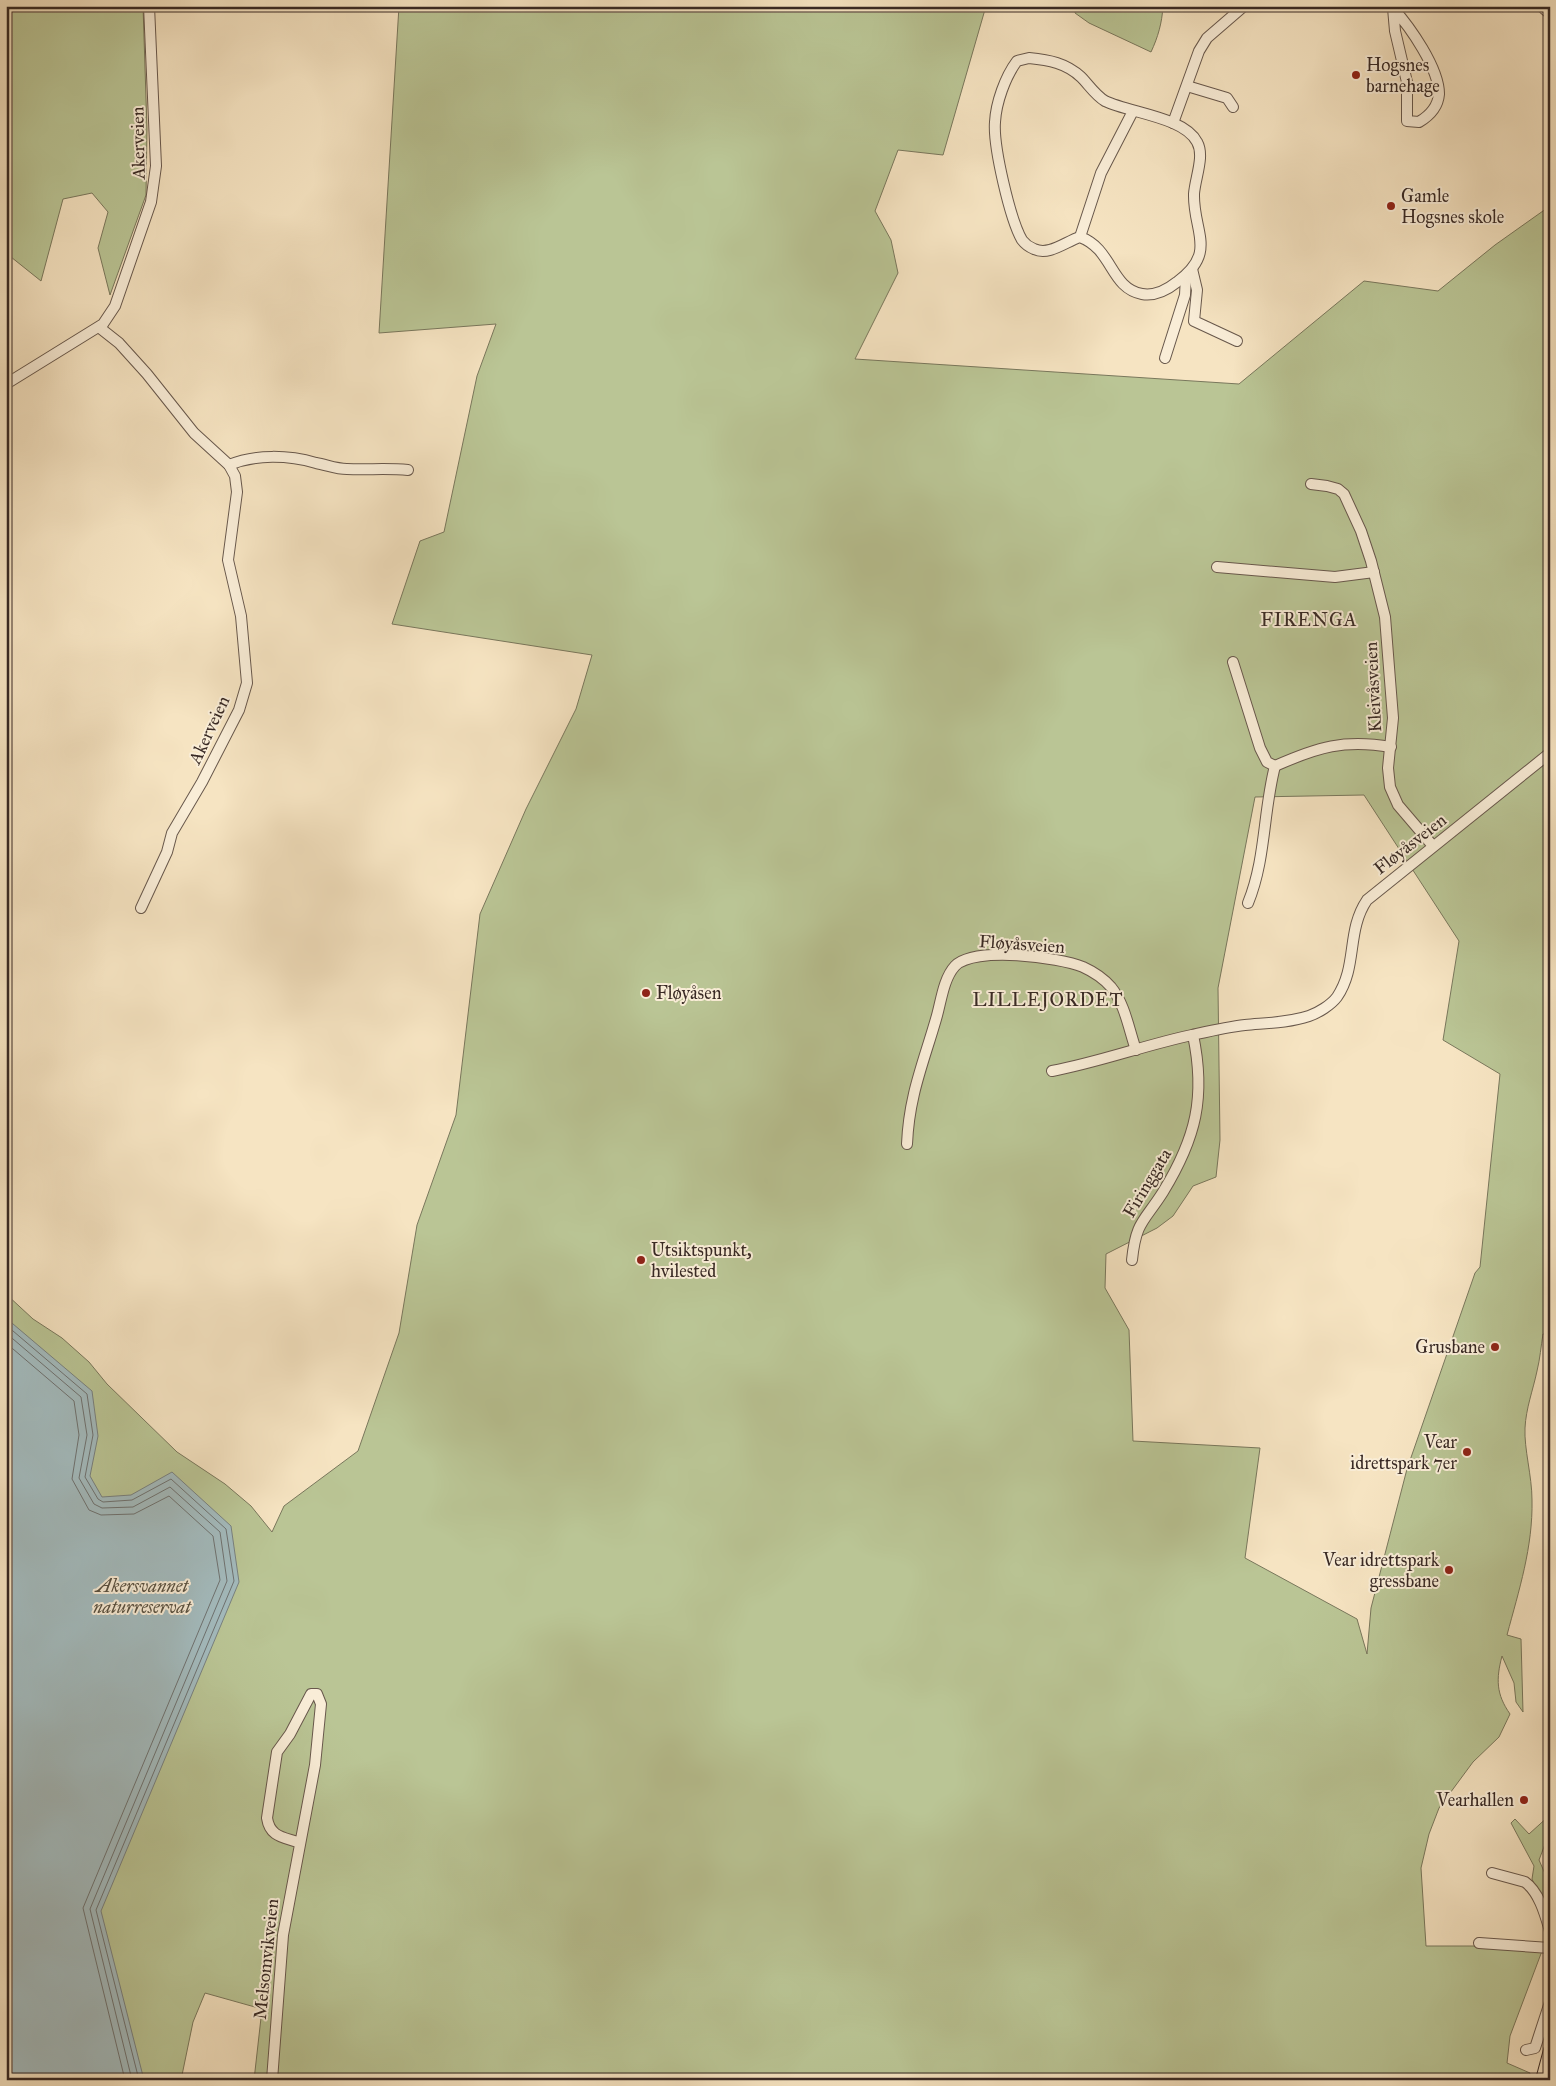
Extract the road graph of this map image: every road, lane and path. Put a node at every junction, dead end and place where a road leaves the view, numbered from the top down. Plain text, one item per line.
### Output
1 (149, 6) edge
2 (1244, 6) edge
3 (1541, 6) edge
4 (1393, 7) edge
5 (1550, 14) edge
6 (1187, 86) junction
7 (1233, 107) dead end
8 (1133, 111) junction
9 (1173, 123) junction
10 (1080, 237) junction
11 (1189, 272) junction
12 (100, 328) junction
13 (1237, 341) dead end
14 (1165, 358) dead end
15 (6, 384) edge
16 (229, 465) junction
17 (408, 470) dead end
18 (1311, 484) dead end
19 (1217, 568) dead end
20 (1374, 572) junction
21 (1233, 662) dead end
22 (1390, 747) junction
23 (1550, 753) edge
24 (1275, 766) junction
25 (1432, 846) junction
26 (1248, 903) dead end
27 (141, 908) dead end
28 (1193, 1035) junction
29 (1136, 1050) junction
30 (1052, 1070) dead end
31 (907, 1144) dead end
32 (1132, 1260) dead end
33 (300, 1843) junction
34 (1492, 1873) dead end
35 (1550, 1931) edge
36 (1479, 1943) dead end
37 (1550, 1948) edge
38 (1550, 2002) edge
39 (1526, 2050) dead end
40 (1550, 2050) edge
41 (272, 2080) edge
42 (1542, 2080) edge

1 - 12 street, Akerveien
2 - 6 street
3 - 5 street
4 - 4 street
6 - 7 street
6 - 9 street
8 - 9 street
8 - 10 street
8 - 10 street
9 - 11 street
10 - 11 street
11 - 13 street
11 - 14 street
12 - 15 street, Akerveien
12 - 16 street
16 - 17 street
16 - 27 street, Akerveien
18 - 20 street, Kleivåsveien
19 - 20 street
20 - 22 street, Kleivåsveien
21 - 24 street
22 - 24 street
22 - 25 street, Kleivåsveien
23 - 25 street, Fløyåsveien
24 - 26 street
25 - 28 street, Fløyåsveien
28 - 29 street
28 - 32 street, Firinggata
29 - 30 street
29 - 31 street, Fløyåsveien
33 - 33 street, Melsomvikveien
33 - 41 street, Melsomvikveien
34 - 35 street
36 - 37 street
38 - 39 street
40 - 42 main road

